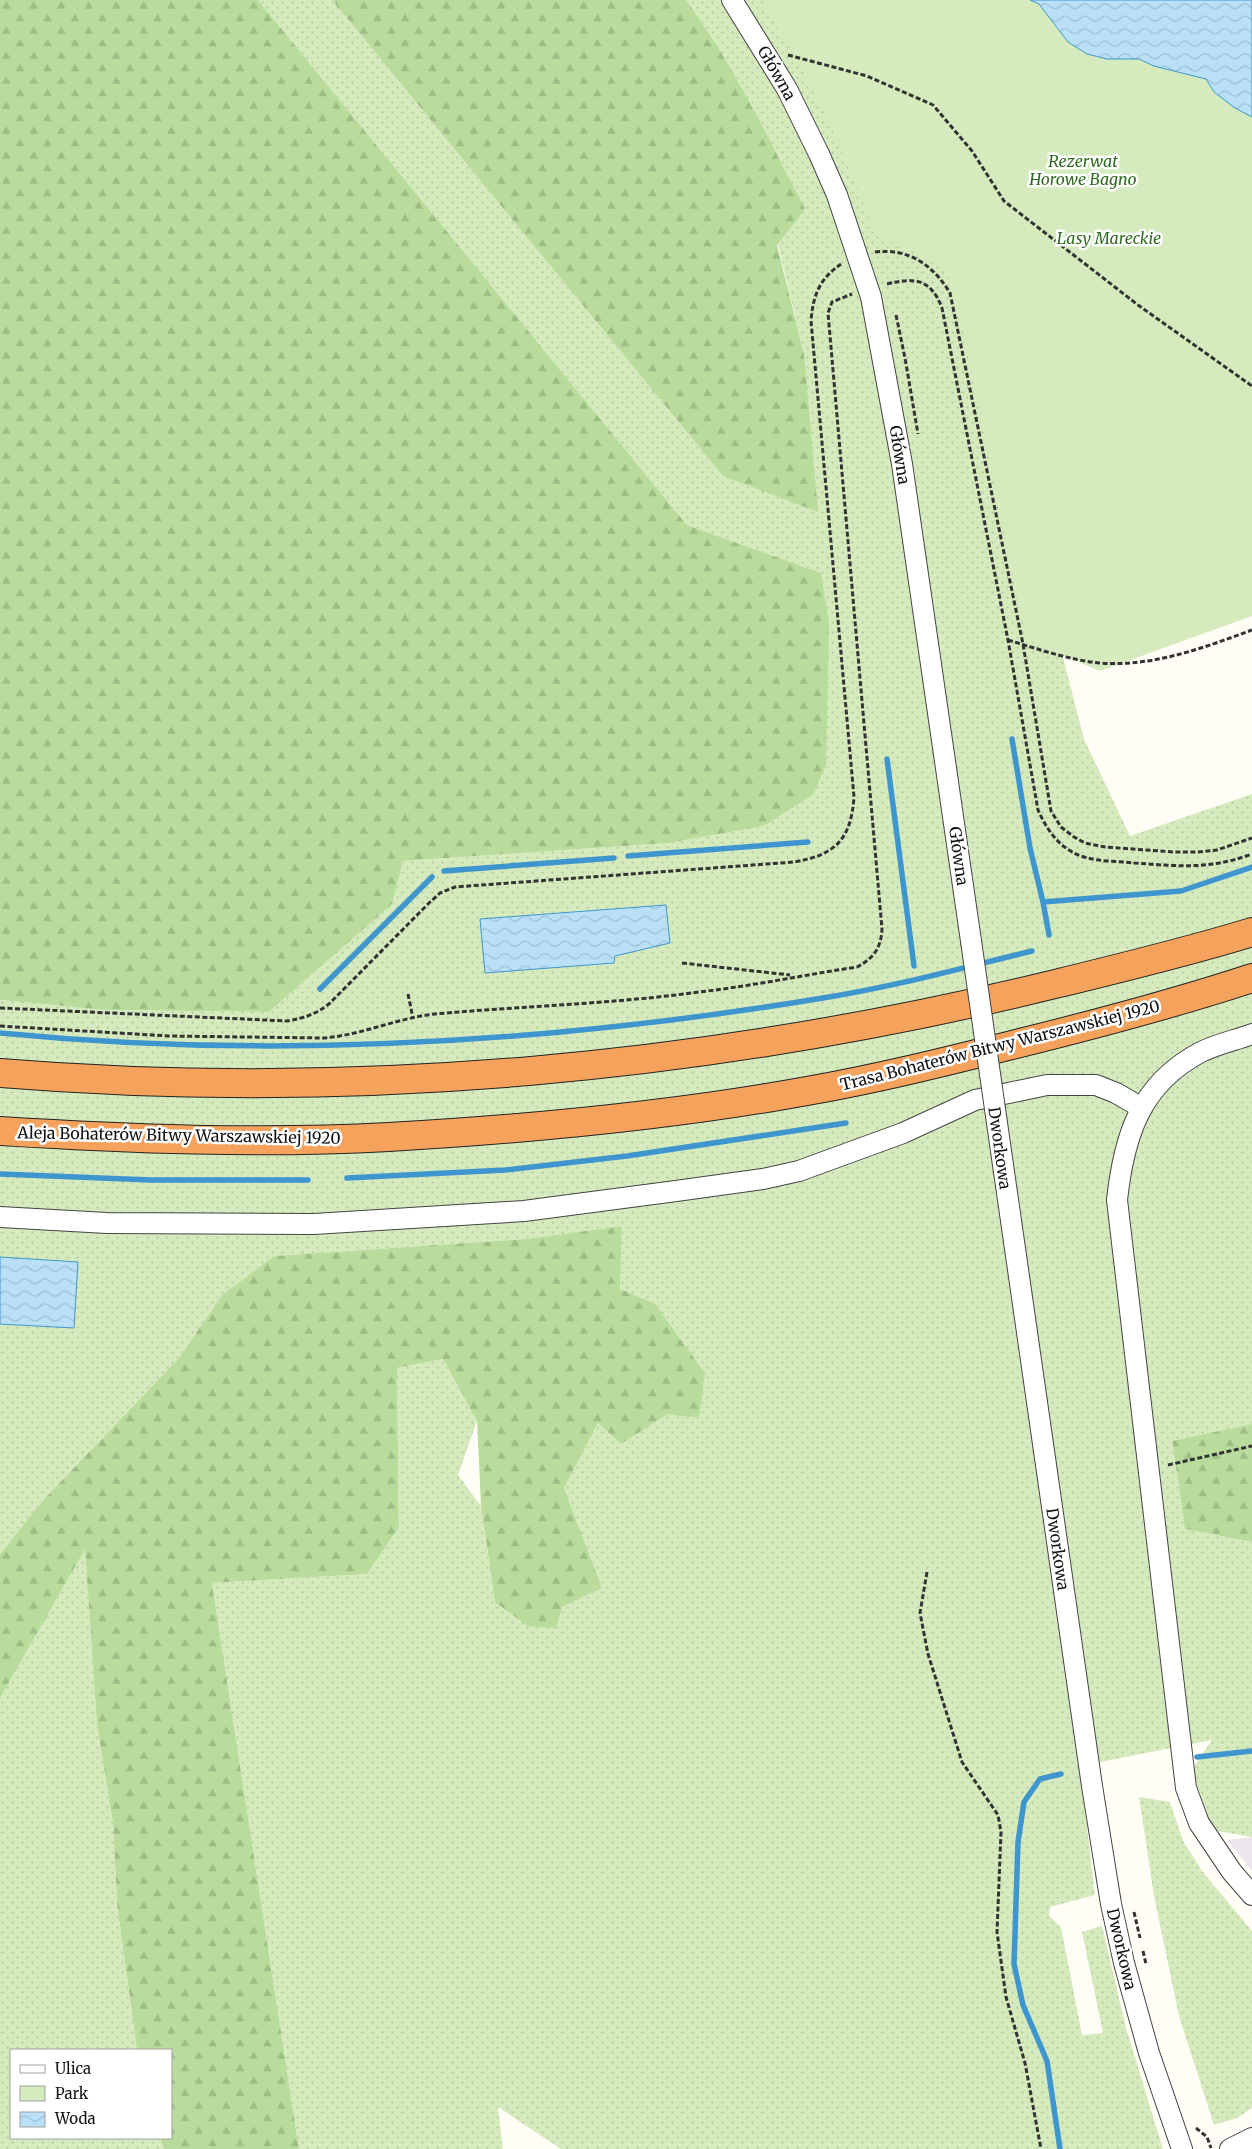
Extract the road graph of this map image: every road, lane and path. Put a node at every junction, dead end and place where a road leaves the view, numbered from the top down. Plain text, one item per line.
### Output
1 (732, 0) edge
2 (788, 54) dead end
3 (858, 257) junction
4 (869, 290) junction
5 (1252, 386) edge
6 (1252, 630) edge
7 (1008, 640) junction
8 (1023, 644) junction
9 (1252, 838) edge
10 (1252, 854) edge
11 (1252, 932) edge
12 (971, 941) joint
13 (682, 963) dead end
14 (796, 976) junction
15 (1252, 978) edge
16 (408, 994) dead end
17 (0, 1008) edge
18 (413, 1018) junction
19 (0, 1026) edge
20 (1252, 1034) edge
21 (0, 1073) edge
22 (1142, 1108) junction
23 (0, 1131) edge
24 (388, 1137) joint
25 (0, 1217) edge
26 (1252, 1446) edge
27 (1168, 1466) dead end
28 (927, 1572) dead end
29 (1252, 1895) edge
30 (1133, 1907) dead end
31 (1148, 1970) dead end
32 (1194, 2126) dead end
33 (1252, 2138) edge
34 (1041, 2149) edge
35 (1182, 2149) edge
36 (1211, 2149) edge
37 (1230, 2149) edge

1 - 3 street, Główna
2 - 5 path
3 - 4 street, Główna
3 - 8 path
3 - 17 path
4 - 7 path
4 - 12 street, Główna
4 - 14 path
6 - 8 path
7 - 8 path
7 - 10 path
8 - 9 path
11 - 21 highway
12 - 35 street, Dworkowa, bridge
13 - 14 path
14 - 18 path
15 - 24 highway, Trasa Bohaterów Bitwy Warszawskiej 1920
16 - 18 path
18 - 19 path
20 - 22 street
22 - 25 street
22 - 29 street
23 - 24 highway, Aleja Bohaterów Bitwy Warszawskiej 1920
26 - 27 path
28 - 34 path
30 - 31 path
32 - 36 path
33 - 37 street

